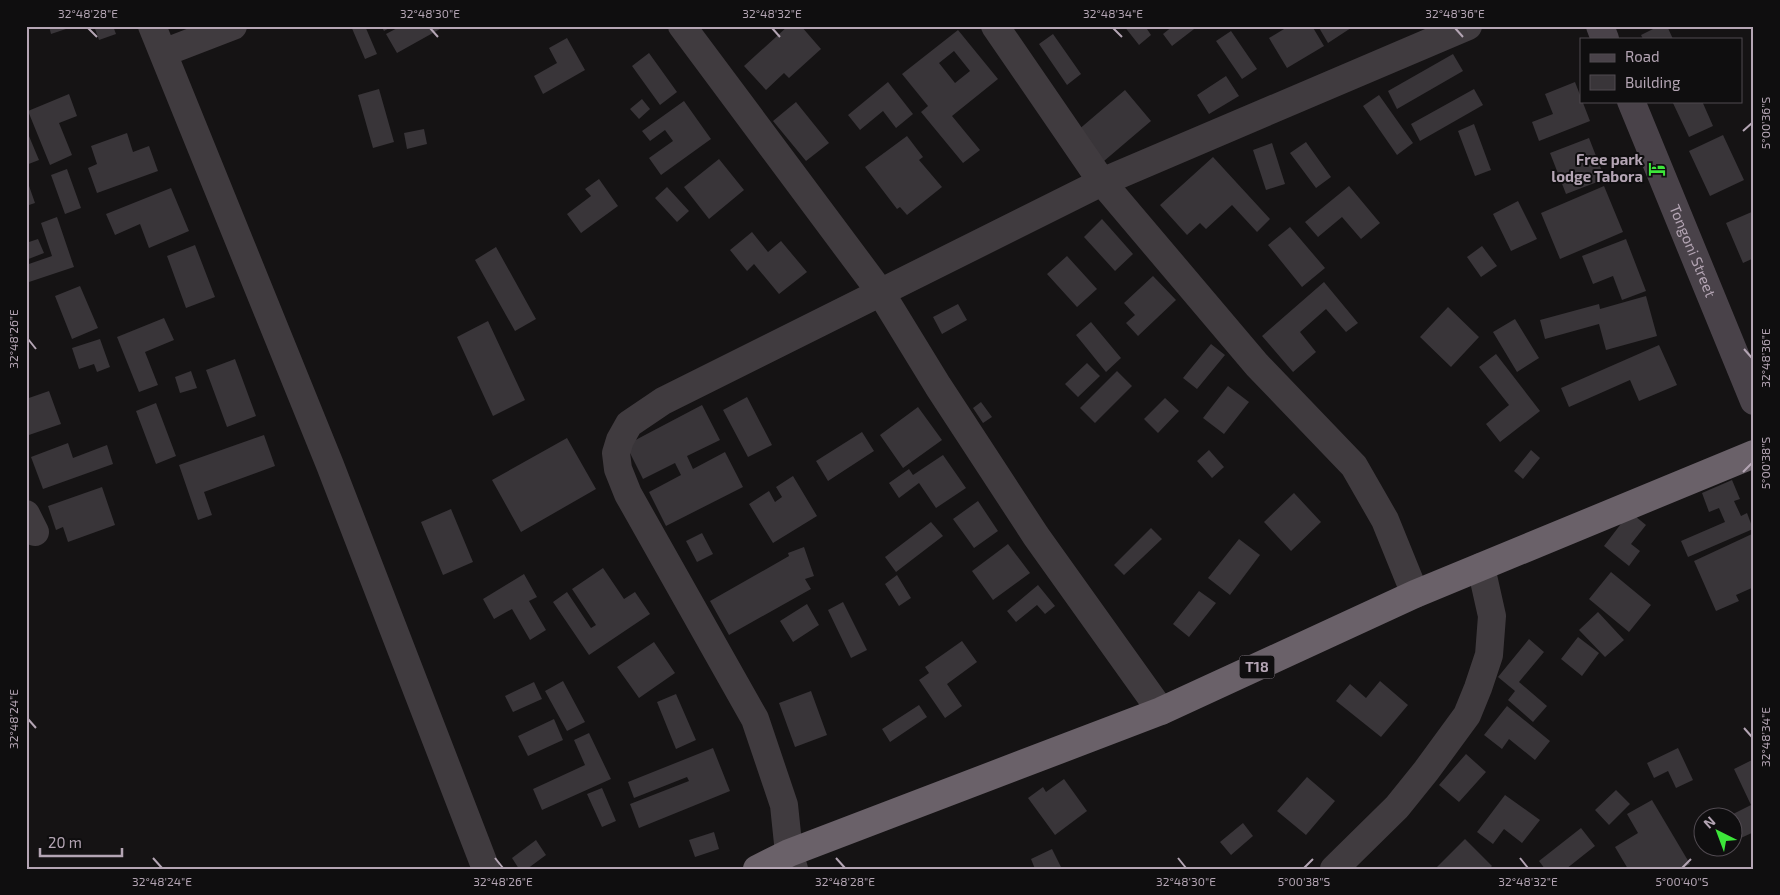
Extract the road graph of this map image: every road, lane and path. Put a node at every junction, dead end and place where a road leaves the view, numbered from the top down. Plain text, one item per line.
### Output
1 (152, 26) edge
2 (234, 26) edge
3 (682, 26) edge
4 (995, 26) edge
5 (1468, 26) edge
6 (1600, 26) edge
7 (1605, 38) edge
8 (163, 53) junction
9 (1631, 102) edge
10 (1102, 182) junction
11 (881, 293) junction
12 (1754, 401) edge
13 (1754, 454) edge
14 (1481, 567) junction
15 (1416, 594) junction
16 (1161, 711) junction
17 (791, 861) edge
18 (486, 869) edge
19 (756, 869) edge
20 (1334, 869) edge

1 - 8 street
2 - 8 street
3 - 11 street
4 - 10 street
5 - 10 street
6 - 7 street
8 - 18 street
9 - 12 street, Tongoni Street
10 - 11 street
10 - 15 street
11 - 16 street
11 - 17 street
13 - 14 highway, T18
14 - 15 highway, T18
14 - 20 street
15 - 16 highway, T18
16 - 17 highway, T18
17 - 19 highway, T18

